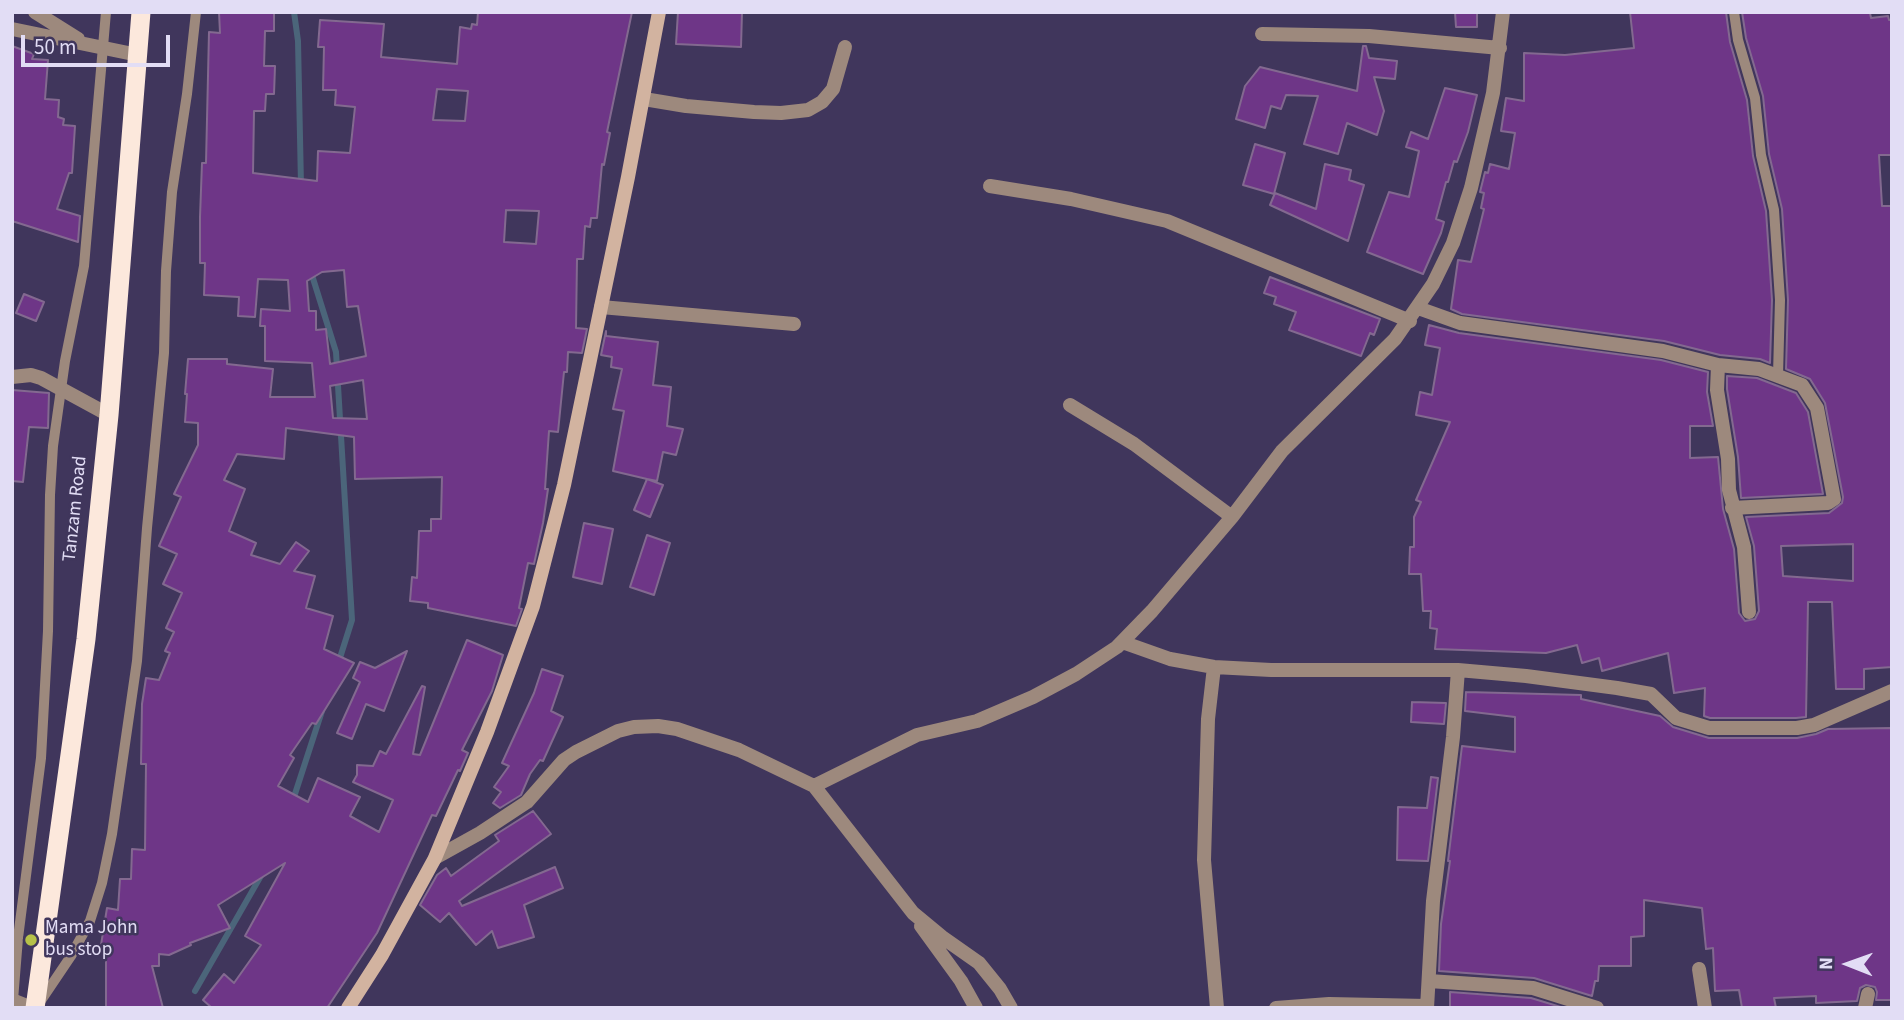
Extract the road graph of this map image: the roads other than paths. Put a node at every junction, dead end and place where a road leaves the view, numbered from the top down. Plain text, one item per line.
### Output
1 (35, 12) edge
2 (106, 12) edge
3 (141, 12) edge
4 (196, 12) edge
5 (659, 12) edge
6 (1503, 12) edge
7 (1734, 12) edge
8 (12, 29) edge
9 (1262, 34) dead end
10 (88, 44) junction
11 (845, 47) dead end
12 (1500, 48) junction
13 (104, 49) junction
14 (138, 55) junction
15 (644, 99) junction
16 (990, 186) dead end
17 (601, 307) junction
18 (1418, 308) junction
19 (1410, 321) junction
20 (794, 324) dead end
21 (1718, 365) junction
22 (1778, 375) junction
23 (12, 377) edge
24 (61, 391) junction
25 (1070, 405) dead end
26 (109, 415) junction
27 (1732, 508) junction
28 (1232, 517) junction
29 (1749, 612) dead end
30 (1122, 642) junction
31 (1214, 667) junction
32 (1458, 670) junction
33 (1892, 691) edge
34 (814, 786) junction
35 (435, 858) junction
36 (913, 913) junction
37 (1699, 969) dead end
38 (1429, 981) junction
39 (13, 1000) edge
40 (1427, 1007) edge
41 (34, 1008) edge
42 (348, 1008) edge
43 (976, 1008) edge
44 (1010, 1008) edge
45 (1217, 1008) edge
46 (1276, 1008) edge
47 (1597, 1008) edge
48 (1705, 1008) edge

1 - 10 street
2 - 13 lane
3 - 14 highway, Tanzam Road
4 - 41 lane
5 - 15 main road
6 - 12 street
7 - 22 lane
8 - 10 street
9 - 12 street
10 - 13 street
11 - 15 street
12 - 18 street
13 - 14 street
13 - 24 lane
14 - 26 highway, Tanzam Road
15 - 17 main road
16 - 19 street
17 - 20 street
17 - 35 main road
18 - 19 street
18 - 21 street
19 - 28 street
21 - 22 street
21 - 27 street
22 - 27 street
23 - 24 street
24 - 26 street
24 - 39 lane
25 - 28 street
26 - 41 highway, Tanzam Road
27 - 29 street
28 - 30 street
30 - 31 street
30 - 34 street
31 - 32 street
31 - 45 street
32 - 33 street
32 - 38 street
34 - 35 street
34 - 36 street
35 - 42 main road
36 - 43 street
36 - 44 street
37 - 48 street
38 - 40 street
38 - 47 street
39 - 41 street
40 - 46 street

